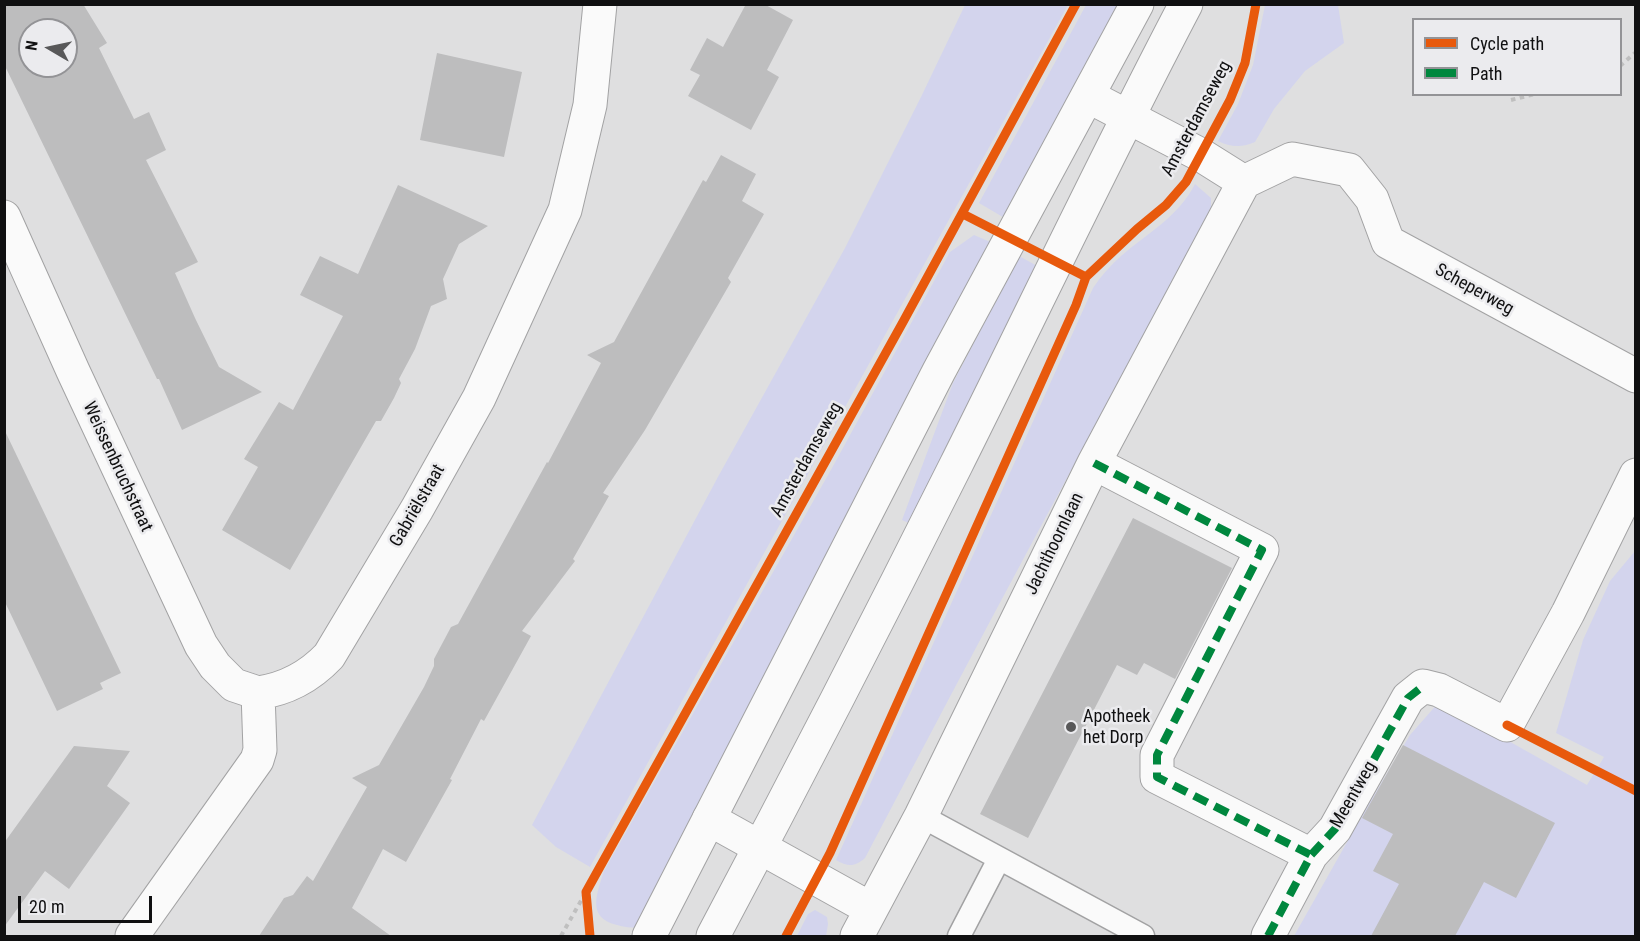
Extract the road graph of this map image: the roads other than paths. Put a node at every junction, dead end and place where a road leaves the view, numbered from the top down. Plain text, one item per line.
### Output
1 (600, 4) edge
2 (1137, 4) edge
3 (1186, 4) edge
4 (1088, 96) junction
5 (1127, 116) junction
6 (1244, 182) junction
7 (4, 217) edge
8 (1635, 376) edge
9 (1095, 464) junction
10 (1635, 475) edge
11 (258, 693) junction
12 (921, 816) junction
13 (709, 819) junction
14 (760, 848) junction
15 (1311, 855) junction
16 (999, 859) junction
17 (864, 923) edge
18 (132, 936) edge
19 (649, 936) edge
20 (713, 936) edge
21 (959, 936) edge
22 (1143, 936) edge
23 (1268, 936) edge

1 - 11 street, Gabriëlstraat
2 - 4 street
3 - 5 street
4 - 5 street
4 - 13 street
5 - 6 street
5 - 14 street
6 - 8 street, Scheperweg
6 - 9 street, Jachthoornlaan
7 - 11 street, Weissenbruchstraat
9 - 12 street, Jachthoornlaan
9 - 15 street
10 - 15 street, Meentweg
11 - 18 street
12 - 16 lane
12 - 17 street, Jachthoornlaan
13 - 14 street, Jachthoornlaan
13 - 19 street
14 - 17 street, Jachthoornlaan
14 - 20 street
15 - 23 street, Meentweg
16 - 21 lane
16 - 22 lane

